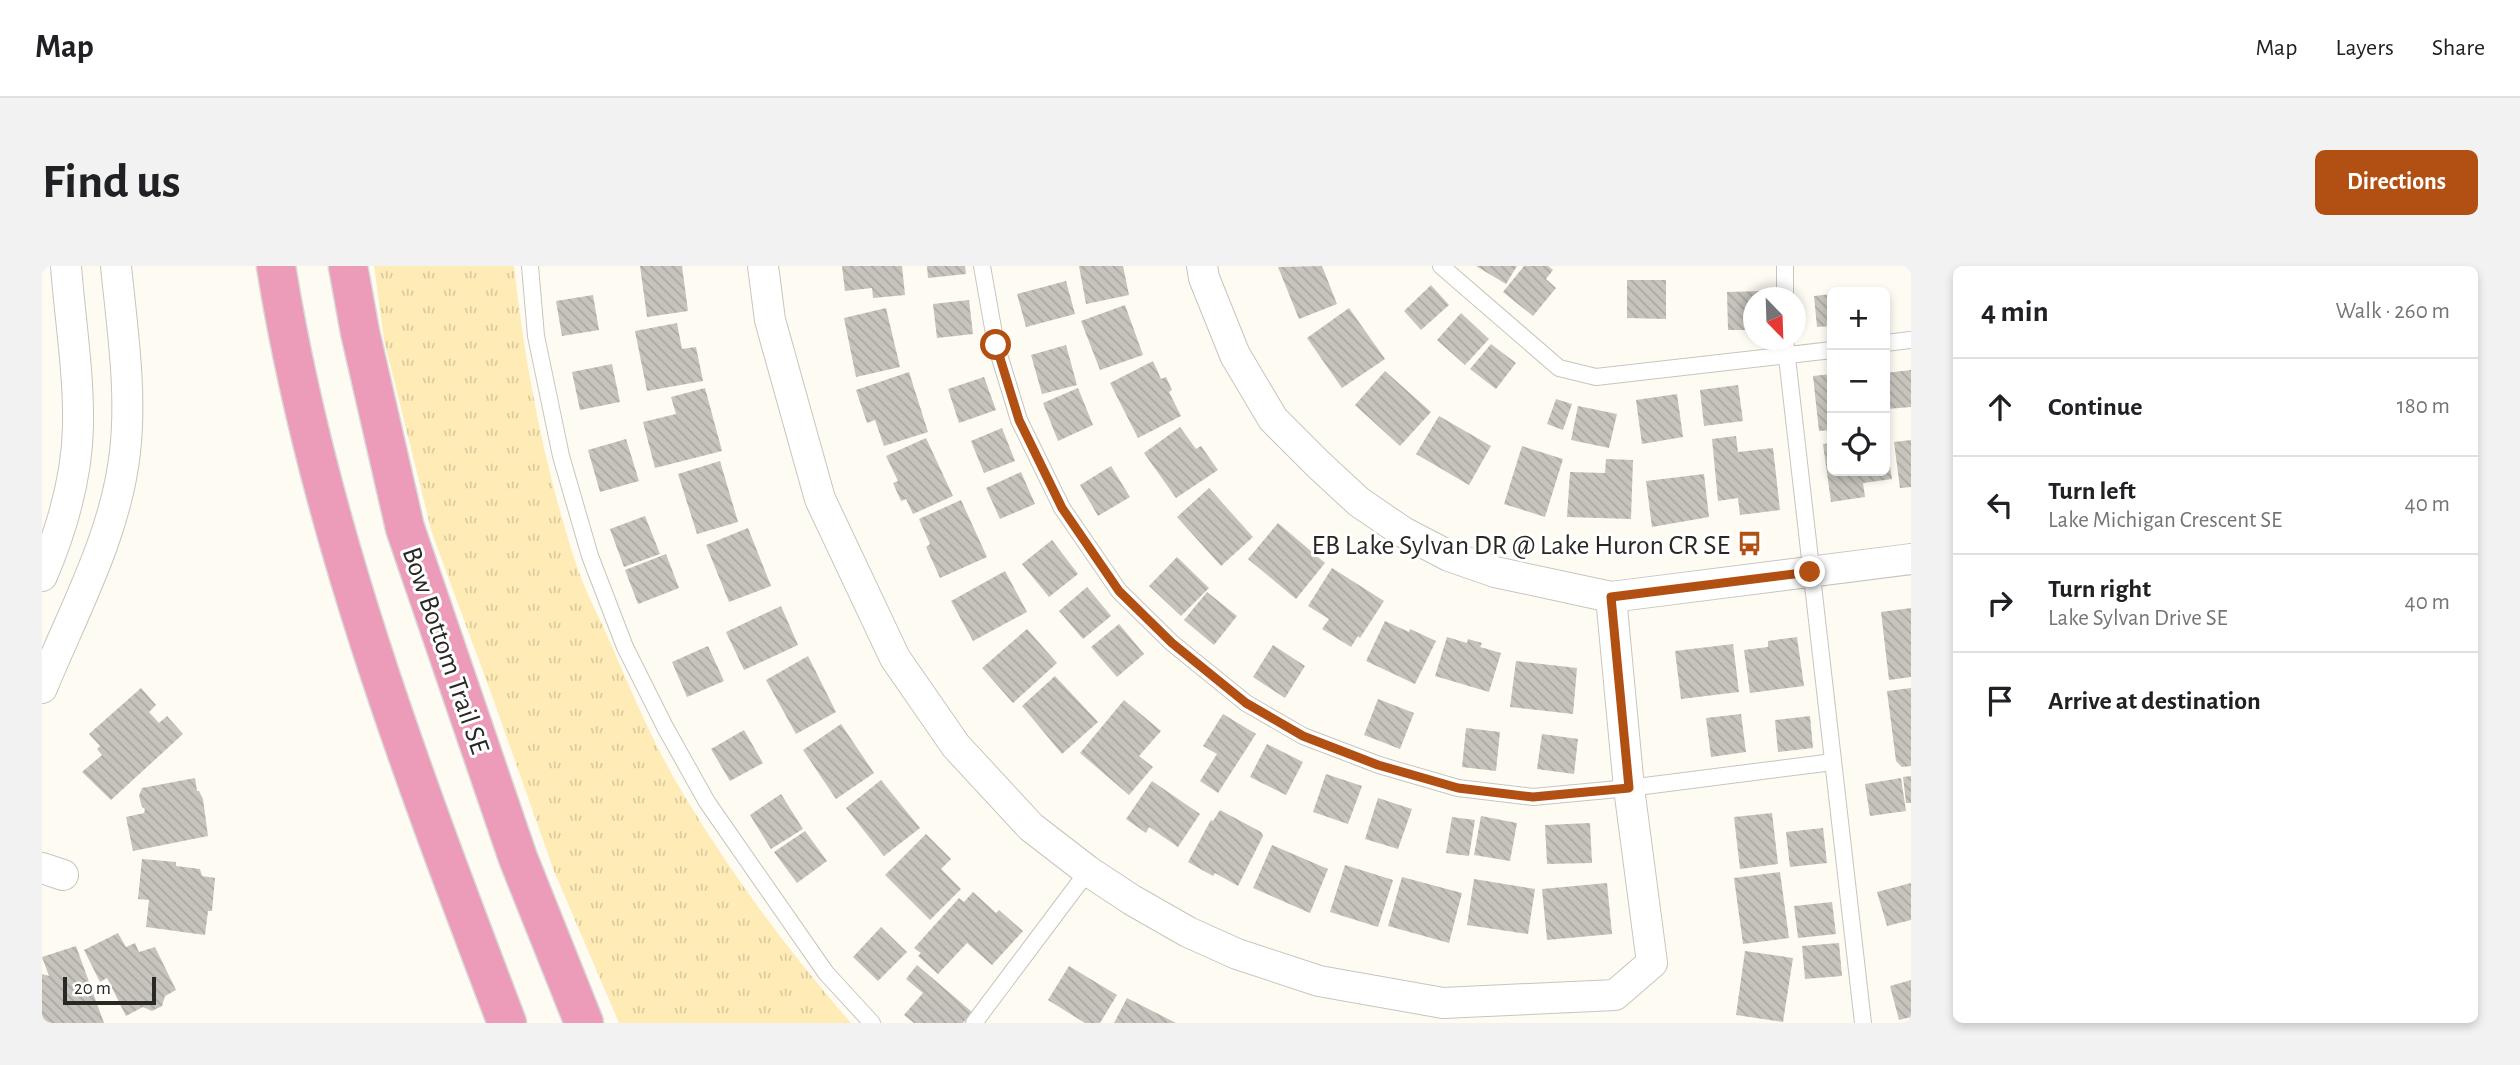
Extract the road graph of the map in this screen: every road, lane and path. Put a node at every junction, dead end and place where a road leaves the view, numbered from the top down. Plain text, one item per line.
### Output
1 (66, 266) edge
2 (116, 266) edge
3 (276, 266) edge
4 (348, 266) edge
5 (530, 266) edge
6 (762, 266) edge
7 (982, 266) edge
8 (1202, 266) edge
9 (1441, 266) edge
10 (1784, 266) edge
11 (1785, 287) edge
12 (1911, 340) edge
13 (1890, 342) edge
14 (1806, 348) edge
15 (1766, 350) edge
16 (1785, 350) edge
17 (1827, 350) edge
18 (46, 558) edge
19 (1911, 559) edge
20 (96, 562) junction
21 (1810, 572) junction
22 (1611, 597) junction
23 (42, 688) edge
24 (1833, 762) junction
25 (1629, 788) junction
26 (1088, 871) junction
27 (507, 1023) edge
28 (584, 1023) edge
29 (872, 1023) edge
30 (974, 1023) edge
31 (1863, 1023) edge

1 - 18 street
2 - 20 street
3 - 27 highway
4 - 28 highway, Bow Bottom Trail SE
5 - 29 lane
6 - 26 street
7 - 25 lane
8 - 22 street
9 - 15 lane
10 - 11 lane
12 - 13 lane
14 - 17 lane
16 - 21 lane
18 - 20 street
19 - 21 street
20 - 23 street
21 - 22 street
21 - 24 lane
22 - 25 street
24 - 25 lane
24 - 31 lane
25 - 26 street
26 - 30 lane

